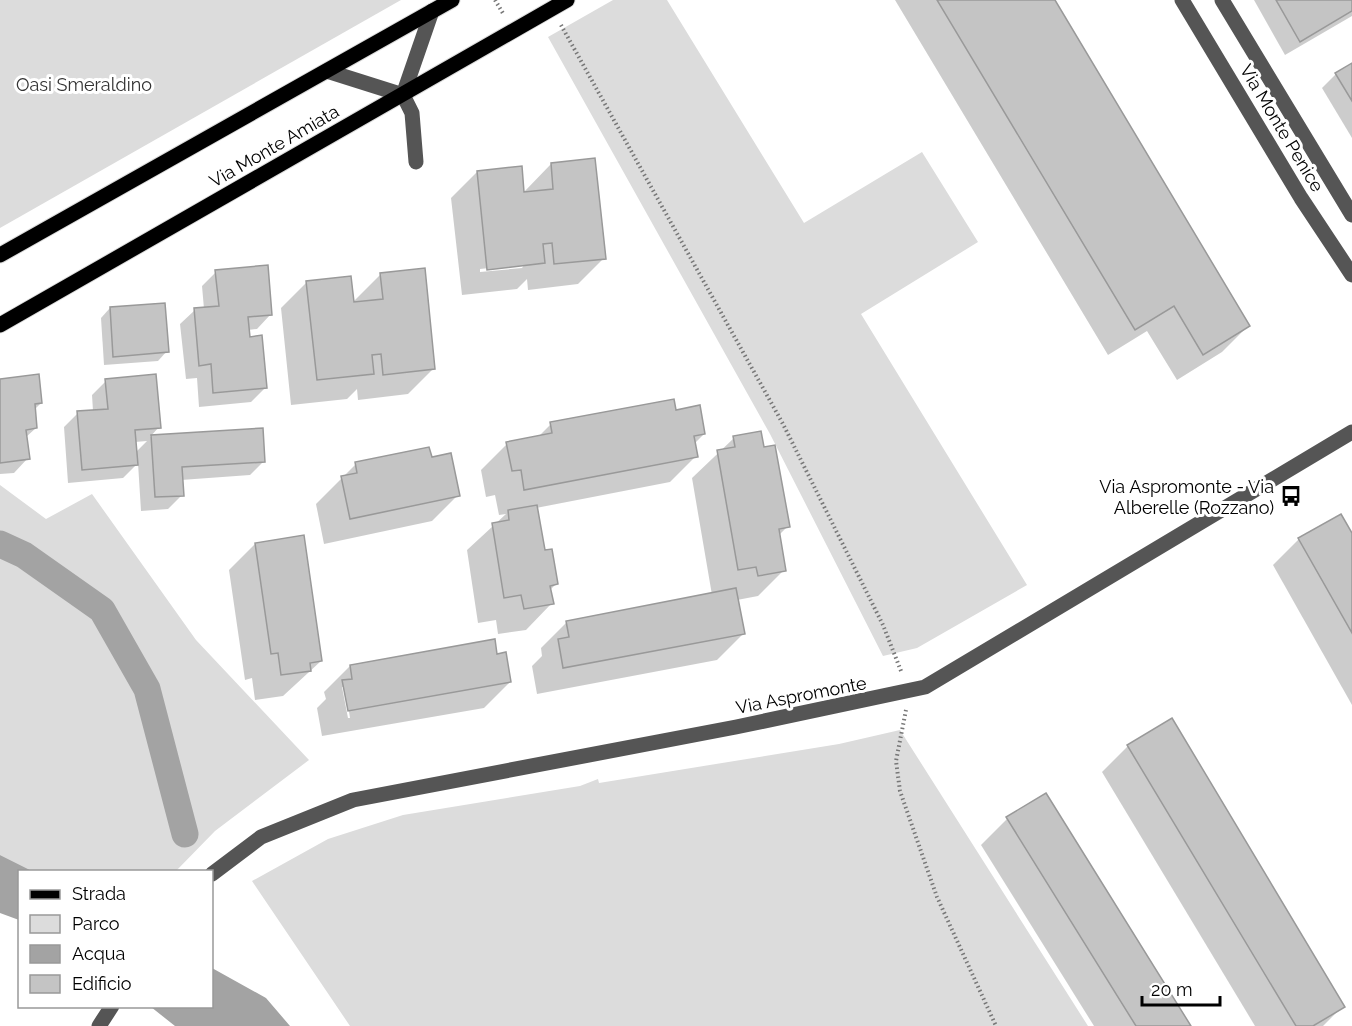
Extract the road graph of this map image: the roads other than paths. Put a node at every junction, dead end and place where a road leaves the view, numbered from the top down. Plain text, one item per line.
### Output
1 (452, 0) edge
2 (567, 0) edge
3 (1182, 0) edge
4 (1222, 0) edge
5 (432, 11) junction
6 (327, 71) junction
7 (403, 95) junction
8 (416, 162) dead end
9 (1352, 215) edge
10 (0, 255) edge
11 (1352, 274) edge
12 (0, 325) edge
13 (1352, 432) edge
14 (213, 873) edge
15 (111, 1008) edge
16 (99, 1026) edge

1 - 5 main road
2 - 7 main road, Via Monte Amiata
3 - 11 street, Via Monte Penice
4 - 9 street, Via Monte Penice
5 - 6 main road
5 - 7 street
6 - 7 street
6 - 10 main road
7 - 8 street
7 - 12 main road, Via Monte Amiata
13 - 14 street, Via Aspromonte
15 - 16 street

